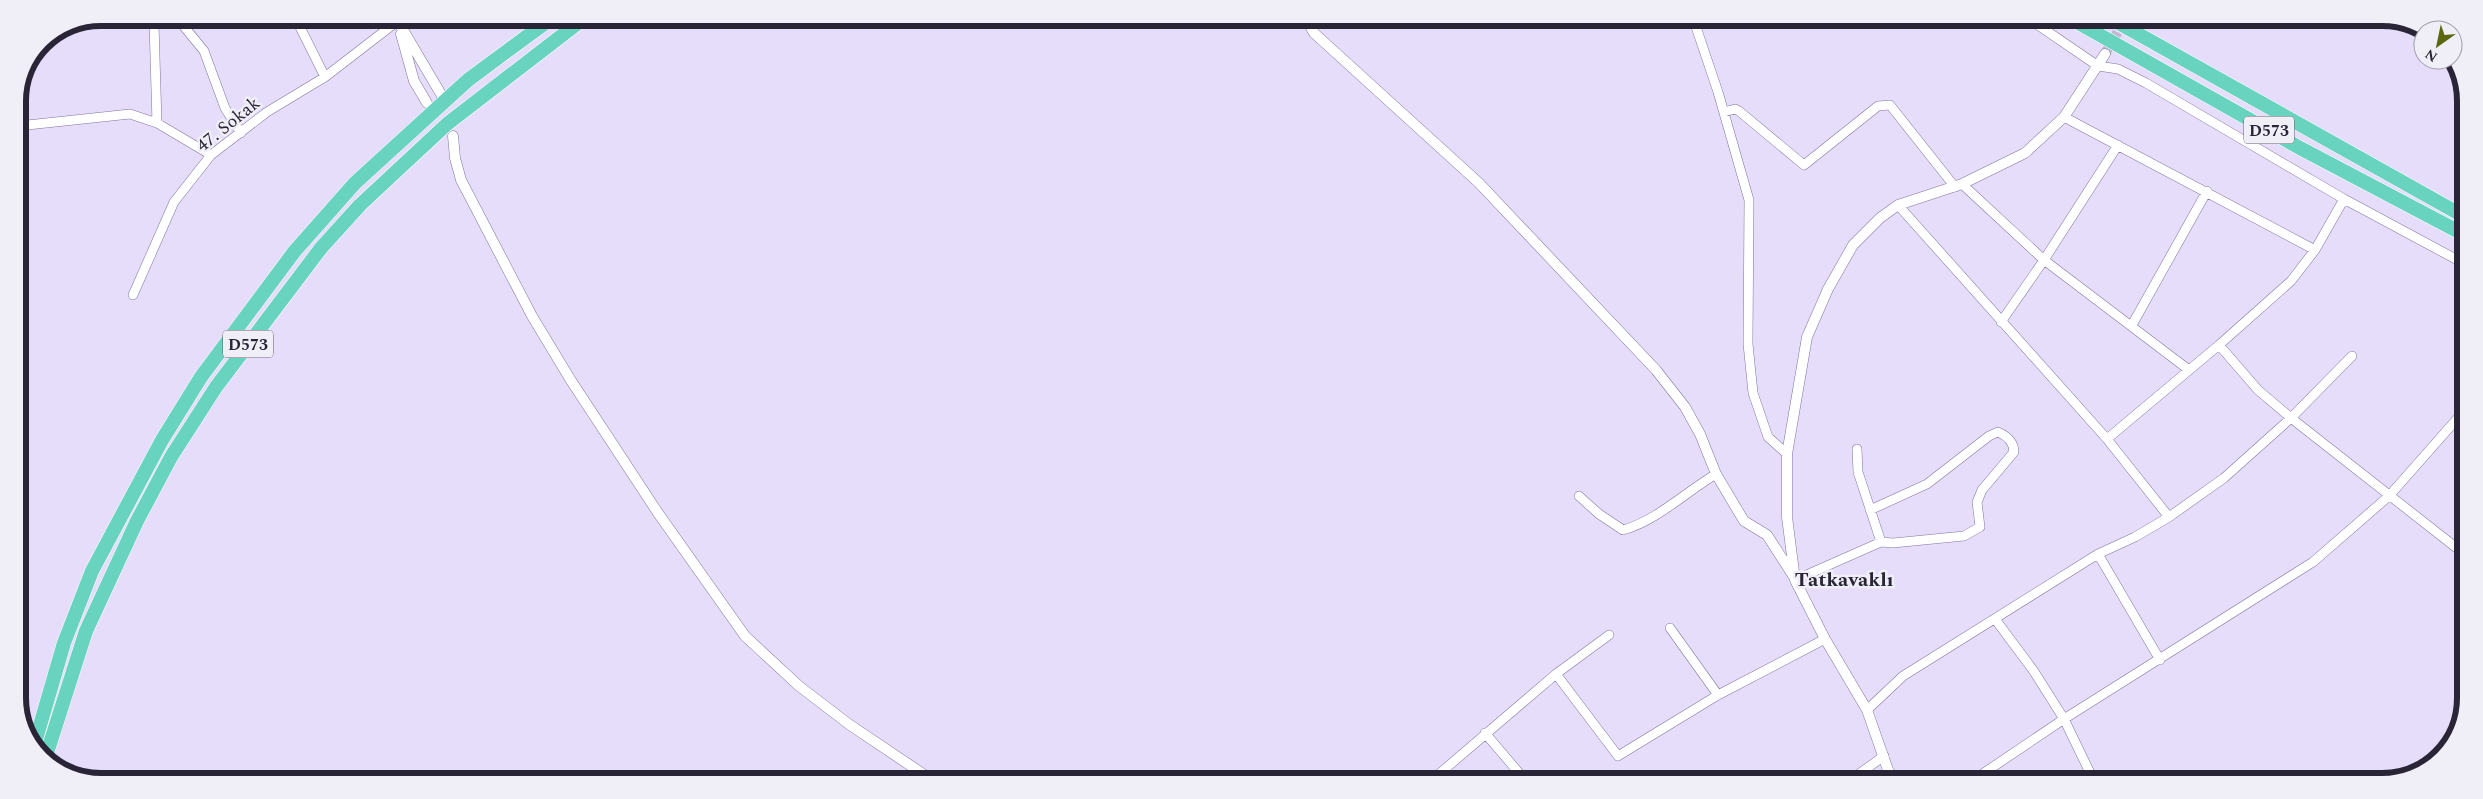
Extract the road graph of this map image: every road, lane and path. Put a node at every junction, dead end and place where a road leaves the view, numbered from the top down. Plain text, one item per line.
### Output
1 (154, 26) edge
2 (184, 26) edge
3 (299, 26) edge
4 (393, 26) edge
5 (398, 26) edge
6 (399, 26) edge
7 (541, 26) edge
8 (574, 26) edge
9 (1310, 26) edge
10 (1696, 26) edge
11 (2039, 26) edge
12 (2084, 26) edge
13 (2124, 26) edge
14 (2105, 54) tunnel mouth
15 (2098, 66) junction
16 (325, 78) junction
17 (445, 101) junction
18 (427, 103) dead end
19 (1724, 112) junction
20 (2064, 117) junction
21 (157, 123) junction
22 (26, 125) edge
23 (241, 132) junction
24 (453, 136) dead end
25 (2118, 145) junction
26 (211, 155) junction
27 (1959, 185) junction
28 (2207, 191) junction
29 (2344, 199) junction
30 (1898, 206) junction
31 (2457, 213) edge
32 (2457, 231) edge
33 (2314, 250) junction
34 (2044, 260) junction
35 (2457, 260) edge
36 (133, 295) dead end
37 (2001, 322) junction
38 (2132, 325) junction
39 (2219, 346) junction
40 (2352, 356) dead end
41 (2189, 370) junction
42 (2291, 418) junction
43 (2457, 418) edge
44 (2107, 439) junction
45 (1857, 449) dead end
46 (1787, 454) junction
47 (1716, 474) junction
48 (1580, 496) dead end
49 (2389, 496) junction
50 (1870, 510) junction
51 (2169, 517) junction
52 (1881, 542) junction
53 (2457, 548) edge
54 (2098, 554) junction
55 (1795, 580) junction
56 (1995, 619) junction
57 (1670, 628) dead end
58 (1609, 635) dead end
59 (1825, 639) junction
60 (2160, 660) junction
61 (1556, 674) junction
62 (1718, 695) junction
63 (1867, 710) junction
64 (2064, 719) junction
65 (1485, 733) junction
66 (37, 736) edge
67 (48, 751) edge
68 (1884, 756) junction
69 (922, 773) edge
70 (1440, 773) edge
71 (1519, 773) edge
72 (1860, 773) edge
73 (1892, 773) edge
74 (1984, 773) edge
75 (2090, 773) edge

1 - 21 street
2 - 23 street
3 - 16 street
4 - 16 street, 47. Sokak
5 - 18 street
6 - 17 street
7 - 17 highway, D573
8 - 67 highway, D573
9 - 47 street
10 - 19 street
11 - 15 street
12 - 32 highway, D573
13 - 31 highway, D573
14 - 15 street
15 - 20 street
15 - 29 street
16 - 23 street, 47. Sokak
17 - 66 highway, D573
19 - 27 street
19 - 46 street
20 - 25 street
20 - 27 street
21 - 22 street
21 - 26 street
23 - 26 street, 47. Sokak
24 - 69 street
25 - 28 street
25 - 34 street
26 - 36 street, 47. Sokak
27 - 30 street
27 - 34 street
28 - 33 street
28 - 38 street
29 - 33 street
29 - 35 street
30 - 37 street
30 - 46 street
33 - 39 street
34 - 37 street
34 - 38 street
37 - 44 street
38 - 41 street
39 - 41 street
39 - 42 street
40 - 42 street
41 - 44 street
42 - 49 street
42 - 51 street
43 - 49 street
44 - 51 street
45 - 50 street
46 - 55 street
47 - 48 street
47 - 55 street
49 - 53 street
49 - 60 street
50 - 52 street
50 - 52 street
51 - 54 street
52 - 55 street
54 - 56 street
54 - 60 street
55 - 59 street
56 - 63 street
56 - 64 street
57 - 62 street
58 - 61 street
59 - 62 street
59 - 63 street
60 - 64 street
61 - 62 street
61 - 65 street
63 - 68 street
64 - 74 street
64 - 75 street
65 - 70 street
65 - 71 street
68 - 72 street
68 - 73 street

